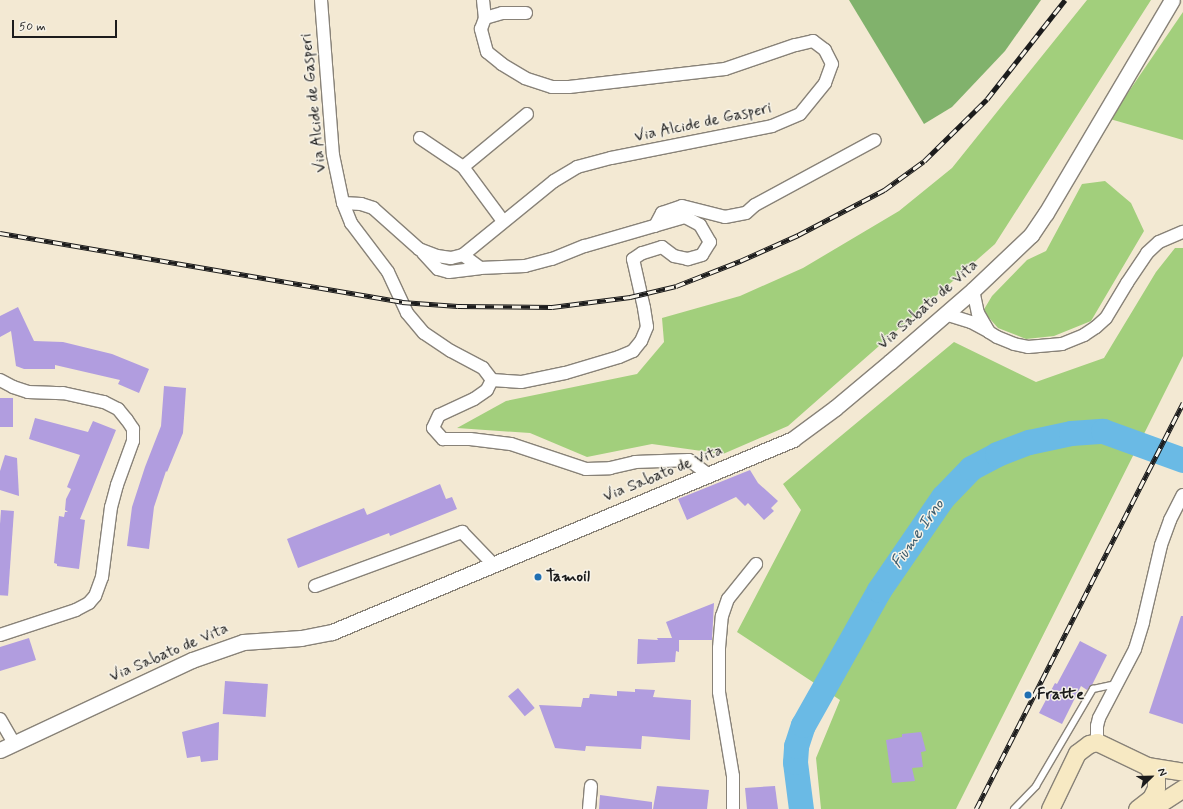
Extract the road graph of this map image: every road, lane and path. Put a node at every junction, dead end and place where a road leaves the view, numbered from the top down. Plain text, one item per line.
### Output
1 (321, 0) edge
2 (482, 0) edge
3 (1172, 0) edge
4 (526, 13) dead end
5 (485, 18) junction
6 (527, 114) dead end
7 (420, 138) dead end
8 (875, 140) dead end
9 (463, 167) junction
10 (344, 203) junction
11 (503, 221) junction
12 (655, 226) junction
13 (1183, 232) edge
14 (419, 250) junction
15 (463, 255) junction
16 (480, 268) junction
17 (973, 290) junction
18 (945, 314) junction
19 (989, 332) junction
20 (0, 380) edge
21 (492, 380) junction
22 (709, 475) junction
23 (1183, 495) edge
24 (493, 564) junction
25 (756, 564) dead end
26 (315, 586) dead end
27 (0, 635) edge
28 (1117, 684) junction
29 (0, 719) edge
30 (1096, 742) junction
31 (4, 747) edge
32 (1147, 766) junction
33 (1183, 772) edge
34 (591, 786) dead end
35 (1183, 788) edge
36 (589, 809) edge
37 (733, 809) edge
38 (1014, 809) edge
39 (1050, 809) edge
40 (1137, 809) edge
41 (1151, 809) edge

1 - 10 street, Via Alcide de Gasperi
2 - 5 street
3 - 17 street, Via Sabato de Vita
4 - 5 street
5 - 11 street, Via Alcide de Gasperi
6 - 9 street
7 - 9 street
8 - 12 street
9 - 11 street
10 - 14 street
10 - 21 street, Via Alcide de Gasperi
11 - 15 street, Via Alcide de Gasperi
12 - 16 street
12 - 21 street
13 - 19 street
14 - 15 street
14 - 16 street
15 - 16 street
17 - 18 street, Via Sabato de Vita
17 - 19 street
18 - 19 street
18 - 22 street, Via Sabato de Vita
20 - 27 street
21 - 22 street
22 - 24 street, Via Sabato de Vita
23 - 28 street
24 - 26 street
24 - 31 street, Via Sabato de Vita
25 - 37 street
28 - 30 street
28 - 38 lane
29 - 31 street
30 - 32 main road
30 - 39 main road
32 - 33 main road
32 - 40 main road
34 - 36 street
35 - 41 main road

